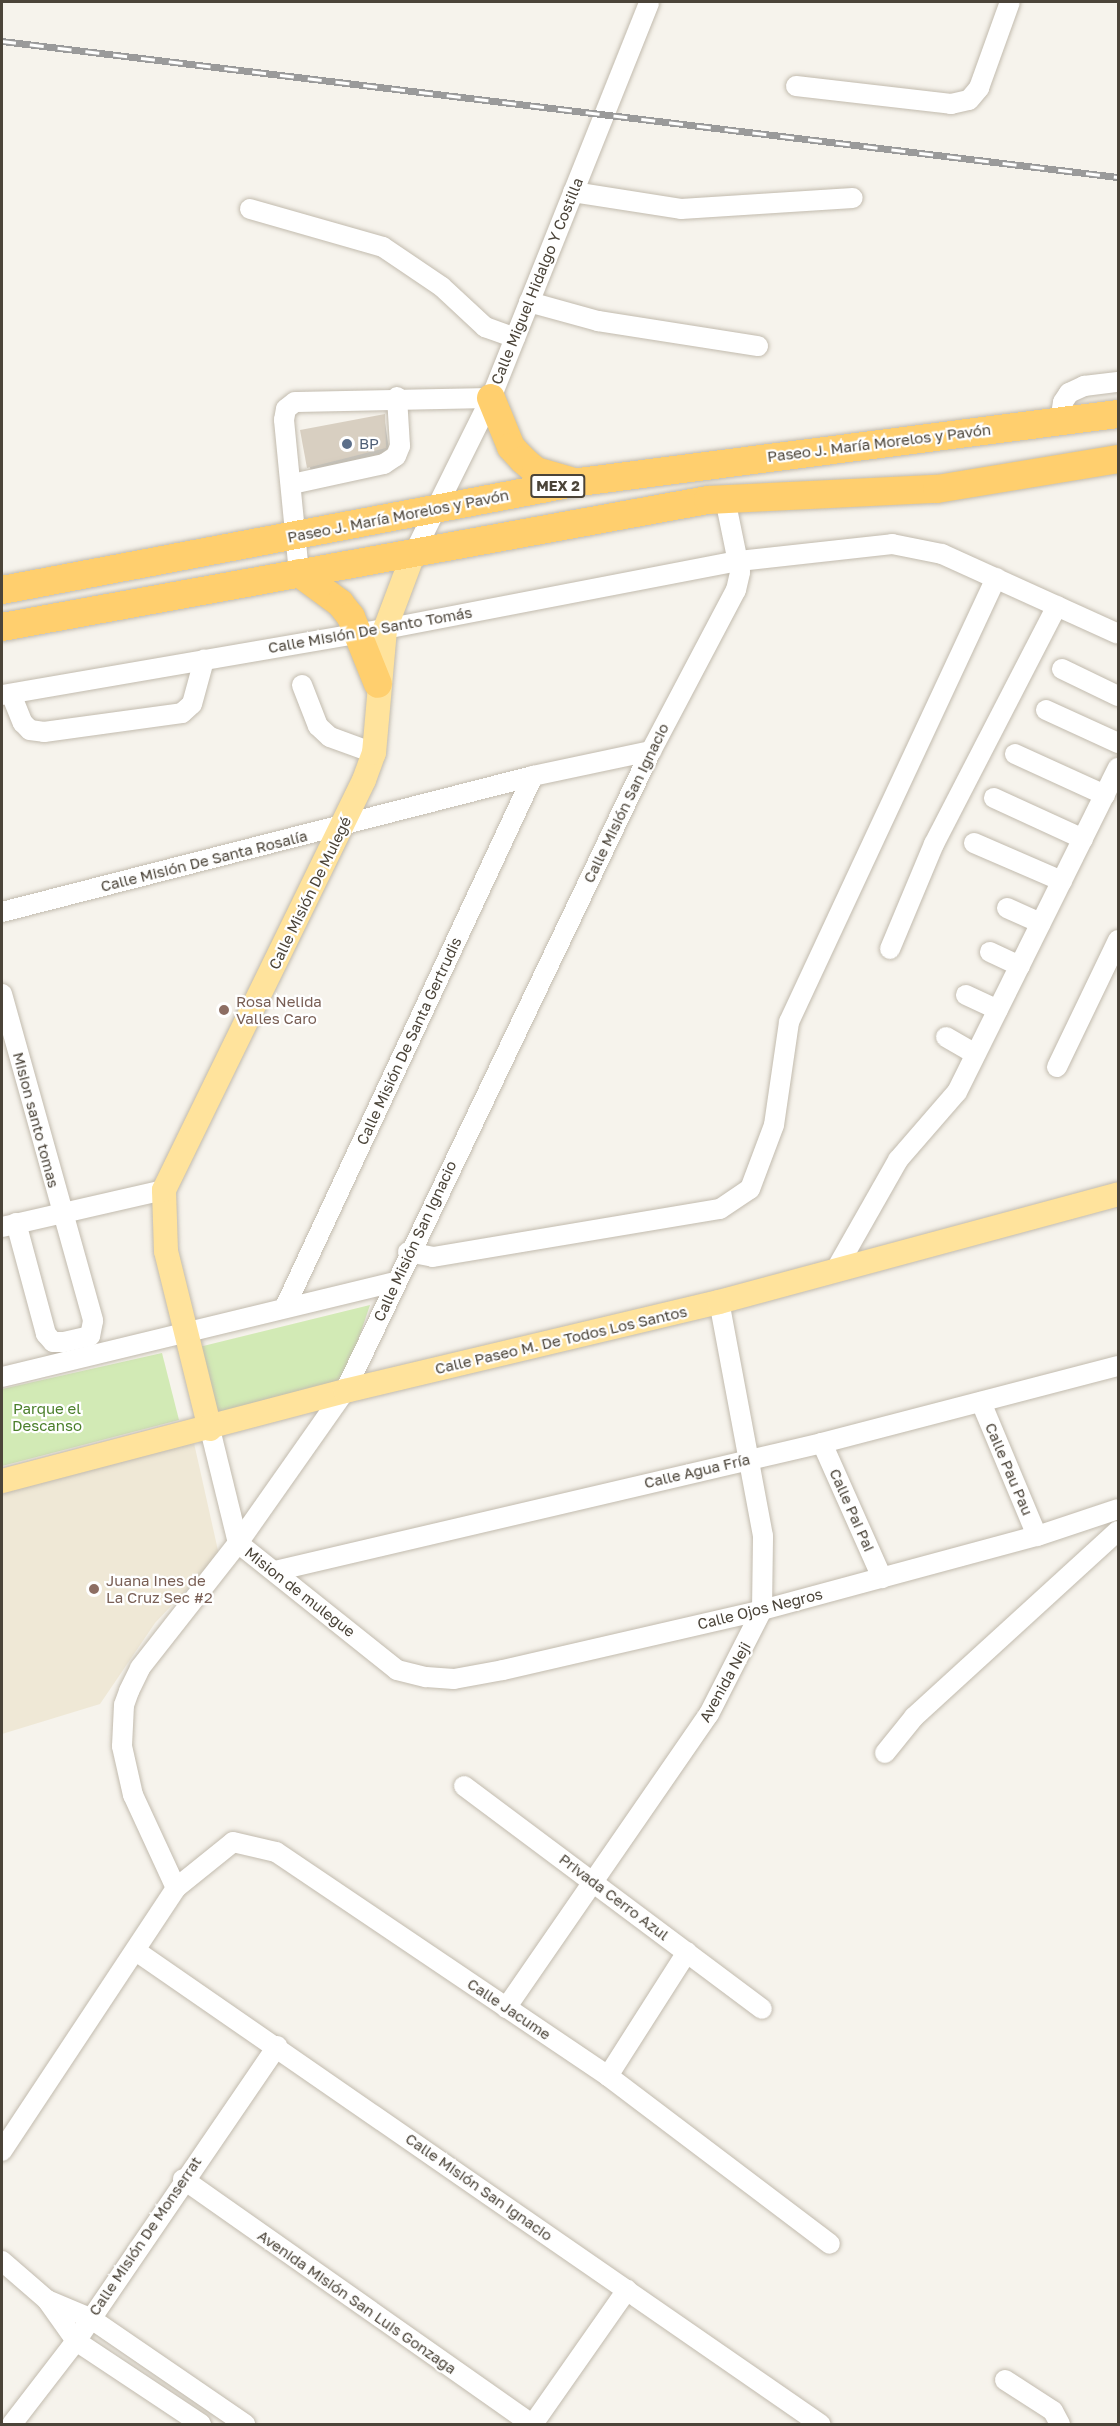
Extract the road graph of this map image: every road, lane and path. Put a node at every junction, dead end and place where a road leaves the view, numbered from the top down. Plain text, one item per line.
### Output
1 (649, 2) edge
2 (1010, 2) edge
3 (796, 86) dead end
4 (573, 192) junction
5 (853, 198) dead end
6 (250, 208) dead end
7 (529, 302) junction
8 (515, 338) junction
9 (758, 346) dead end
10 (1119, 382) edge
11 (397, 397) junction
12 (491, 398) junction
13 (1119, 414) edge
14 (1060, 421) junction
15 (1119, 459) edge
16 (579, 482) junction
17 (292, 484) junction
18 (725, 499) junction
19 (440, 507) junction
20 (295, 536) junction
21 (413, 555) junction
22 (739, 561) junction
23 (299, 573) junction
24 (996, 578) junction
25 (2, 590) edge
26 (1057, 606) junction
27 (2, 627) edge
28 (371, 631) junction
29 (1119, 634) edge
30 (204, 660) junction
31 (1062, 669) dead end
32 (378, 684) joint
33 (302, 685) dead end
34 (7, 694) edge
35 (1119, 696) edge
36 (1046, 710) dead end
37 (1119, 743) edge
38 (651, 751) junction
39 (374, 753) junction
40 (1015, 754) dead end
41 (1119, 768) edge
42 (533, 776) junction
43 (1105, 795) junction
44 (994, 798) dead end
45 (343, 826) junction
46 (1083, 839) junction
47 (974, 843) dead end
48 (1062, 881) junction
49 (1007, 908) dead end
50 (2, 912) edge
51 (1041, 923) junction
52 (1119, 940) edge
53 (890, 949) dead end
54 (990, 952) dead end
55 (1020, 966) junction
56 (2, 994) edge
57 (966, 995) dead end
58 (998, 1010) junction
59 (946, 1037) dead end
60 (976, 1054) junction
61 (11, 1064) edge
62 (1057, 1067) dead end
63 (164, 1190) junction
64 (1119, 1194) edge
65 (60, 1211) junction
66 (9, 1225) edge
67 (408, 1252) junction
68 (835, 1271) junction
69 (394, 1282) junction
70 (719, 1302) junction
71 (285, 1307) junction
72 (186, 1330) junction
73 (1119, 1366) edge
74 (2, 1377) edge
75 (345, 1391) junction
76 (981, 1402) junction
77 (210, 1429) junction
78 (822, 1443) junction
79 (751, 1458) junction
80 (2, 1481) edge
81 (1119, 1509) edge
82 (1119, 1531) edge
83 (1037, 1536) junction
84 (238, 1543) junction
85 (275, 1571) junction
86 (882, 1578) junction
87 (762, 1610) junction
88 (397, 1670) joint
89 (885, 1753) dead end
90 (464, 1786) dead end
91 (594, 1882) junction
92 (176, 1888) junction
93 (136, 1951) junction
94 (687, 1952) junction
95 (506, 2008) junction
96 (762, 2008) dead end
97 (277, 2046) junction
98 (608, 2076) junction
99 (2, 2151) edge
100 (183, 2179) junction
101 (830, 2244) dead end
102 (2, 2261) edge
103 (627, 2290) junction
104 (47, 2300) junction
105 (90, 2318) junction
106 (76, 2341) junction
107 (1005, 2380) dead end
108 (12, 2424) edge
109 (201, 2424) edge
110 (245, 2424) edge
111 (533, 2424) edge
112 (820, 2424) edge
113 (1060, 2424) edge

1 - 4 street, Calle Miguel Hidalgo Y Costilla
2 - 3 street
4 - 5 street
4 - 7 street, Calle Miguel Hidalgo Y Costilla
6 - 8 street
7 - 8 street, Calle Miguel Hidalgo Y Costilla
7 - 9 street
8 - 12 street, Calle Miguel Hidalgo Y Costilla
10 - 14 street
11 - 12 street
11 - 17 street
11 - 17 street
12 - 16 highway
12 - 19 street, Calle Miguel Hidalgo Y Costilla
13 - 14 highway, Paseo J. María Morelos y Pavón / MEX 2
14 - 16 highway, Paseo J. María Morelos y Pavón / MEX 2
15 - 18 highway
16 - 19 highway, Paseo J. María Morelos y Pavón / MEX 2
17 - 20 street
18 - 21 highway
18 - 22 street, Calle Misión San Ignacio
19 - 20 highway, Paseo J. María Morelos y Pavón / MEX 2
19 - 21 street, Calle Miguel Hidalgo Y Costilla
20 - 23 street
20 - 25 highway, Paseo J. María Morelos y Pavón / MEX 2
21 - 23 highway
21 - 28 main road
22 - 24 street, Calle Misión De Santo Tomás
22 - 28 street, Calle Misión De Santo Tomás
22 - 38 street, Calle Misión San Ignacio
23 - 27 highway
23 - 28 highway
24 - 26 street, Calle Misión De Santo Tomás
24 - 67 street
26 - 29 street, Calle Misión De Santo Tomás
26 - 53 street
28 - 30 street, Calle Misión De Santo Tomás
28 - 32 highway
30 - 34 street, Calle Misión De Santo Tomás
30 - 34 street
31 - 35 street
32 - 39 main road, Calle Misión De Mulegé
33 - 39 street
36 - 37 street
38 - 42 street, Calle Misión De Santa Rosalía
38 - 67 street, Calle Misión San Ignacio
39 - 45 main road, Calle Misión De Mulegé
40 - 43 street
41 - 43 street
42 - 45 street, Calle Misión De Santa Rosalía
42 - 71 street, Calle Misión De Santa Gertrudis
43 - 46 street
44 - 46 street
45 - 50 street, Calle Misión De Santa Rosalía
45 - 63 main road, Calle Misión De Mulegé
46 - 48 street
47 - 48 street
48 - 51 street
49 - 51 street
51 - 55 street
52 - 62 street
54 - 55 street
55 - 58 street
56 - 61 street, Mision santo tomas
57 - 58 street
58 - 60 street
59 - 60 street
60 - 68 street
61 - 65 street, Mision santo tomas
63 - 65 street
63 - 72 main road, Calle Misión De Mulegé
64 - 68 main road, Calle Paseo M. De Todos Los Santos
65 - 66 street
65 - 66 street, Mision santo tomas
67 - 69 street, Calle Misión San Ignacio
68 - 70 main road, Calle Paseo M. De Todos Los Santos
69 - 71 street
69 - 75 street, Calle Misión San Ignacio
70 - 75 main road, Calle Paseo M. De Todos Los Santos
70 - 79 street, Avenida Neji
71 - 72 street
72 - 74 street
72 - 77 main road, Calle Misión De Mulegé
73 - 76 street, Calle Agua Fría
75 - 77 main road, Calle Paseo M. De Todos Los Santos
75 - 84 street, Calle Misión San Ignacio
76 - 78 street, Calle Agua Fría
76 - 83 street, Calle Pau Pau
77 - 80 main road, Calle Paseo M. De Todos Los Santos
77 - 84 street, Mision de mulegue
78 - 79 street, Calle Agua Fría
78 - 86 street, Calle Pai Pai
79 - 85 street, Calle Agua Fría
79 - 87 street, Avenida Neji
81 - 83 street, Calle Ojos Negros
82 - 89 street
83 - 86 street, Calle Ojos Negros
84 - 85 street, Mision de mulegue
84 - 92 street, Calle Misión San Ignacio
85 - 88 street, Mision de mulegue
86 - 87 street, Calle Ojos Negros
87 - 88 street, Calle Ojos Negros
87 - 91 street, Avenida Neji
90 - 91 street, Privada Cerro Azul
91 - 94 street, Privada Cerro Azul
91 - 95 street, Avenida Neji
92 - 93 street
92 - 95 street, Calle Jacume
93 - 97 street, Calle Misión San Ignacio
93 - 99 street
94 - 96 street, Privada Cerro Azul
94 - 98 street
95 - 98 street, Calle Jacume
97 - 100 street, Calle Misión De Monserrat
97 - 103 street, Calle Misión San Ignacio
98 - 101 street, Calle Jacume
100 - 105 street, Calle Misión De Monserrat
100 - 111 street, Avenida Misión San Luis Gonzaga
102 - 104 street
103 - 111 street
103 - 112 street, Calle Misión San Ignacio
104 - 105 street
104 - 106 street
105 - 106 street, Calle Misión De Monserrat
105 - 110 street
106 - 108 street, Calle Misión De Monserrat
106 - 109 street
107 - 113 street

